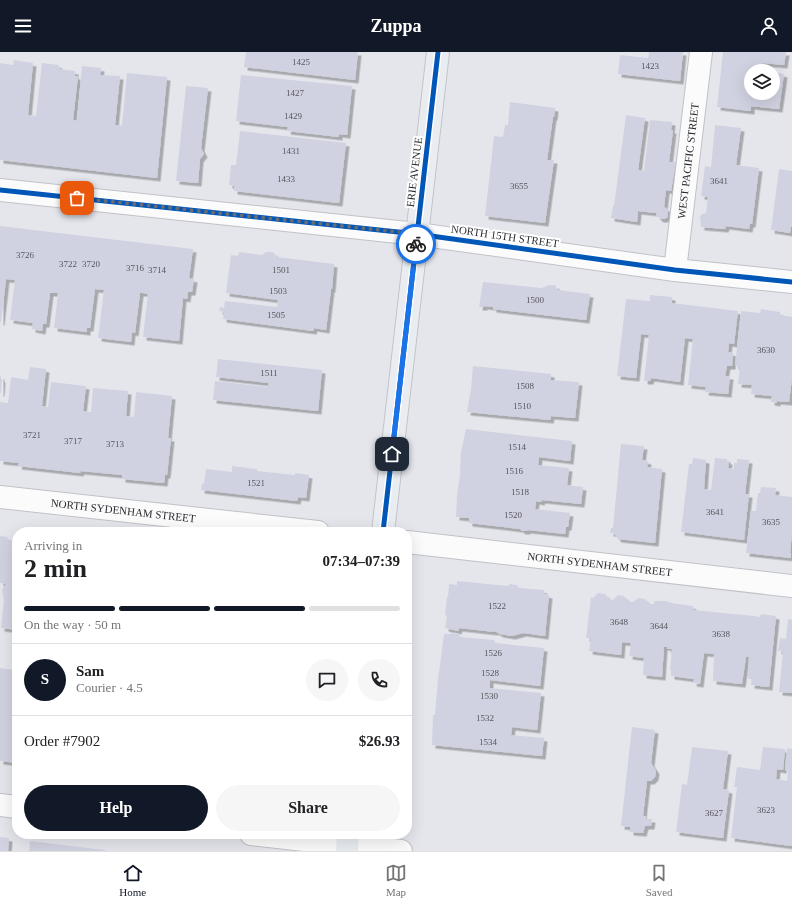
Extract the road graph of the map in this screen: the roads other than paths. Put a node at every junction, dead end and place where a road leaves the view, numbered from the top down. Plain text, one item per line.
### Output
1 (438, 52) edge
2 (701, 52) edge
3 (0, 190) edge
4 (417, 234) junction
5 (675, 270) junction
6 (792, 282) edge
7 (0, 497) edge
8 (273, 527) edge
9 (384, 527) edge
10 (412, 543) edge
11 (792, 586) edge
12 (0, 805) edge
13 (12, 806) edge
14 (304, 839) edge
15 (347, 843) edge
16 (402, 851) edge

1 - 4 main road, ERIE AVENUE
2 - 5 street, WEST PACIFIC STREET
3 - 4 street, NORTH 15TH STREET
4 - 5 street, NORTH 15TH STREET
4 - 9 main road, ERIE AVENUE
5 - 6 street, NORTH 15TH STREET
7 - 8 street, NORTH SYDENHAM STREET
10 - 11 street, NORTH SYDENHAM STREET
12 - 13 street
14 - 15 street
15 - 16 street

